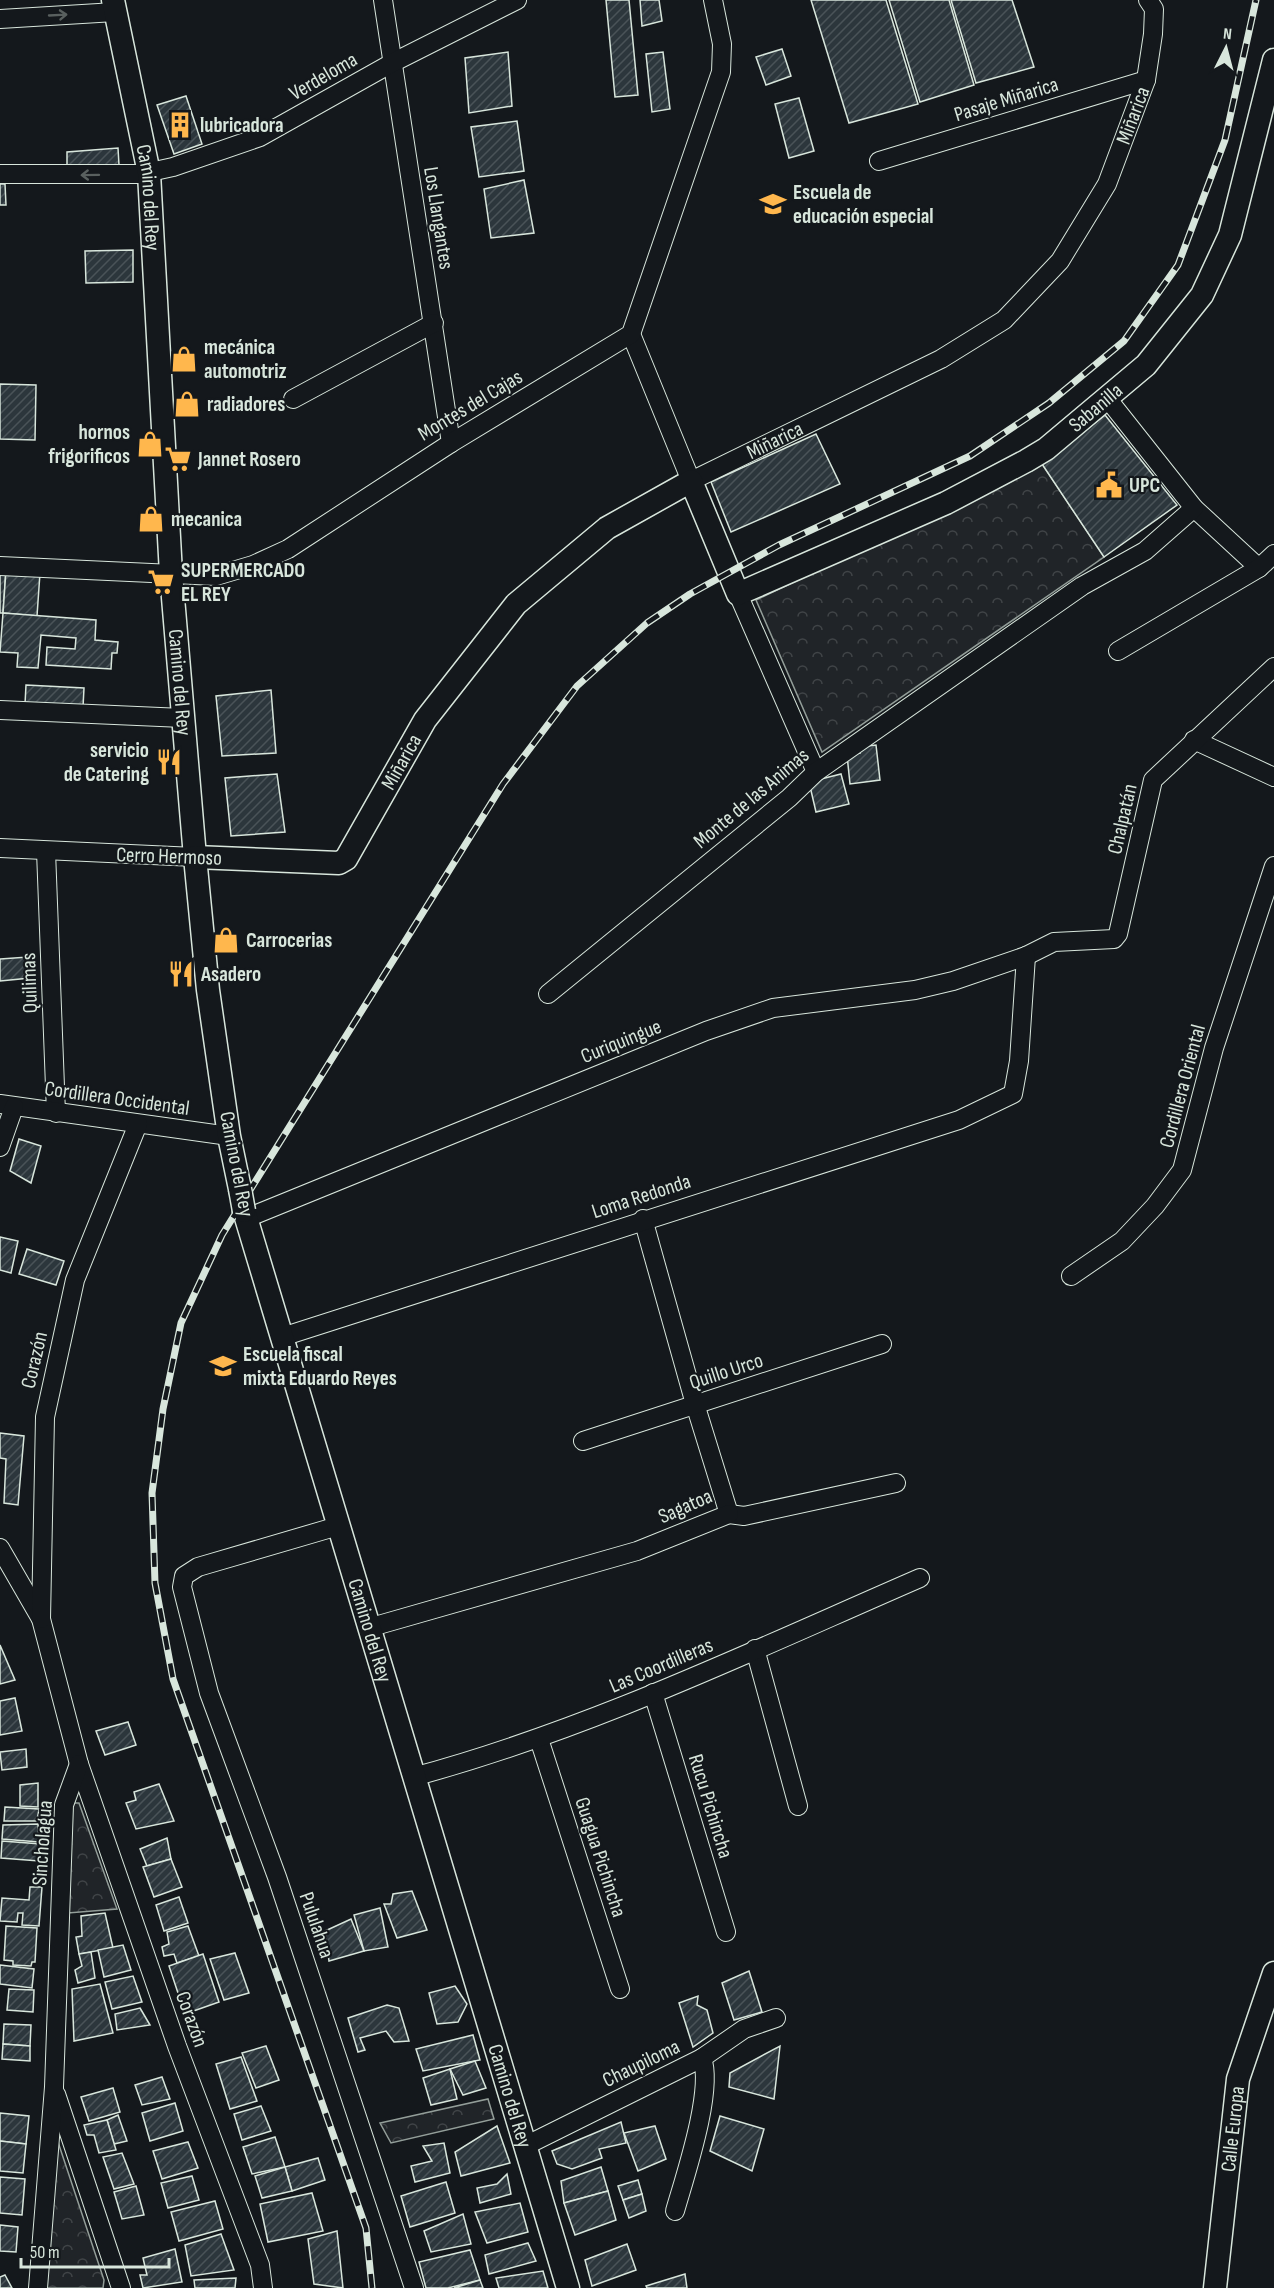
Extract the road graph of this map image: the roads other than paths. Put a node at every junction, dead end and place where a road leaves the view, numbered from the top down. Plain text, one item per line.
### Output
1 (383, 0) edge
2 (517, 0) edge
3 (713, 0) edge
4 (1148, 0) edge
5 (115, 6) edge
6 (0, 19) edge
7 (1274, 60) edge
8 (392, 63) junction
9 (1146, 80) junction
10 (879, 161) dead end
11 (149, 173) junction
12 (0, 174) edge
13 (434, 322) junction
14 (631, 334) junction
15 (1107, 398) junction
16 (292, 399) dead end
17 (451, 443) junction
18 (691, 480) junction
19 (1194, 508) junction
20 (1274, 554) edge
21 (0, 566) edge
22 (1259, 568) junction
23 (171, 574) junction
24 (738, 594) junction
25 (1118, 651) dead end
26 (1274, 667) edge
27 (0, 710) edge
28 (183, 718) junction
29 (1194, 740) junction
30 (816, 772) junction
31 (1274, 777) edge
32 (0, 848) edge
33 (46, 851) junction
34 (195, 857) junction
35 (339, 863) joint
36 (1274, 866) edge
37 (1026, 956) junction
38 (548, 994) dead end
39 (7, 1105) edge
40 (56, 1113) junction
41 (138, 1124) junction
42 (229, 1136) junction
43 (0, 1147) edge
44 (244, 1206) junction
45 (644, 1219) junction
46 (1071, 1276) dead end
47 (282, 1337) junction
48 (882, 1344) dead end
49 (695, 1404) junction
50 (583, 1441) dead end
51 (896, 1483) dead end
52 (729, 1514) junction
53 (338, 1526) junction
54 (0, 1548) edge
55 (920, 1578) dead end
56 (41, 1619) junction
57 (368, 1628) junction
58 (755, 1649) junction
59 (653, 1693) junction
60 (539, 1738) junction
61 (79, 1764) junction
62 (413, 1777) junction
63 (798, 1806) dead end
64 (726, 1932) dead end
65 (1274, 1973) edge
66 (620, 1989) dead end
67 (776, 2018) dead end
68 (702, 2058) junction
69 (54, 2087) junction
70 (525, 2146) junction
71 (675, 2211) dead end
72 (38, 2288) edge
73 (121, 2288) edge
74 (263, 2288) edge
75 (414, 2288) edge
76 (568, 2288) edge
77 (1215, 2288) edge

1 - 8 street, Los Llangantes
2 - 8 street, Verdeloma
3 - 14 street
4 - 9 street, Miñarica
6 -> 5 street
5 - 11 street, Camino del Rey
7 - 15 street, Sabanilla
8 - 11 street, Verdeloma
8 - 13 street, Los Llangantes
9 - 10 street, Pasaje Miñarica
9 - 18 street, Miñarica
11 -> 12 street, Verdeloma
11 - 23 street, Camino del Rey
13 - 16 street
13 - 17 street, Los Llangantes
14 - 17 street, Montes del Cajas
14 - 18 street
15 - 19 street
15 - 24 street, Sabanilla
17 - 23 street, Montes del Cajas
18 - 24 street
18 - 35 street, Miñarica
19 - 22 street
19 - 30 street, Monte de las Animas
20 - 22 street
21 - 23 street, Montes del Cajas
22 - 25 street
23 - 28 street, Camino del Rey
24 - 30 street
26 - 29 street, Chalpatán
27 - 28 street
28 - 34 street, Camino del Rey
29 - 31 street
29 - 37 street, Chalpatán
30 - 38 street, Monte de las Animas
32 - 33 street, Cerro Hermoso
33 - 34 street, Cerro Hermoso
33 - 40 street, Quilimas
34 - 35 street, Cerro Hermoso
34 - 42 street, Camino del Rey
36 - 46 street, Cordillera Oriental
37 - 44 street, Curiquingue
37 - 45 street, Loma Redonda
39 - 40 street, Cordillera Occidental
39 - 43 street
40 - 41 street, Cordillera Occidental
41 - 42 street, Cordillera Occidental
41 - 56 street, Corazón
42 - 44 street, Camino del Rey
44 - 47 street, Camino del Rey
45 - 47 street, Loma Redonda
45 - 49 street, Sagatoa
47 - 53 street, Camino del Rey
48 - 49 street, Quillo Urco
49 - 50 street, Quillo Urco
49 - 52 street, Sagatoa
51 - 52 street
52 - 57 street, Sagatoa
53 - 57 street, Camino del Rey
53 - 75 street, Pululahua
54 - 56 street
55 - 58 street, Las Coordilleras
56 - 61 street
57 - 62 street, Camino del Rey
58 - 59 street, Las Coordilleras
58 - 63 street
59 - 60 street, Las Coordilleras
59 - 64 street, Rucu Pichincha
60 - 62 street, Las Coordilleras
60 - 66 street, Guagua Pichincha
61 - 69 street, Sincholagua
61 - 74 street, Corazón
62 - 70 street, Camino del Rey
65 - 77 street, Calle Europa
67 - 68 street
68 - 70 street, Chaupiloma
68 - 71 street, Chaupiloma
69 - 72 street, Sincholagua
69 - 73 street, Sincholagua
70 - 76 street, Camino del Rey

